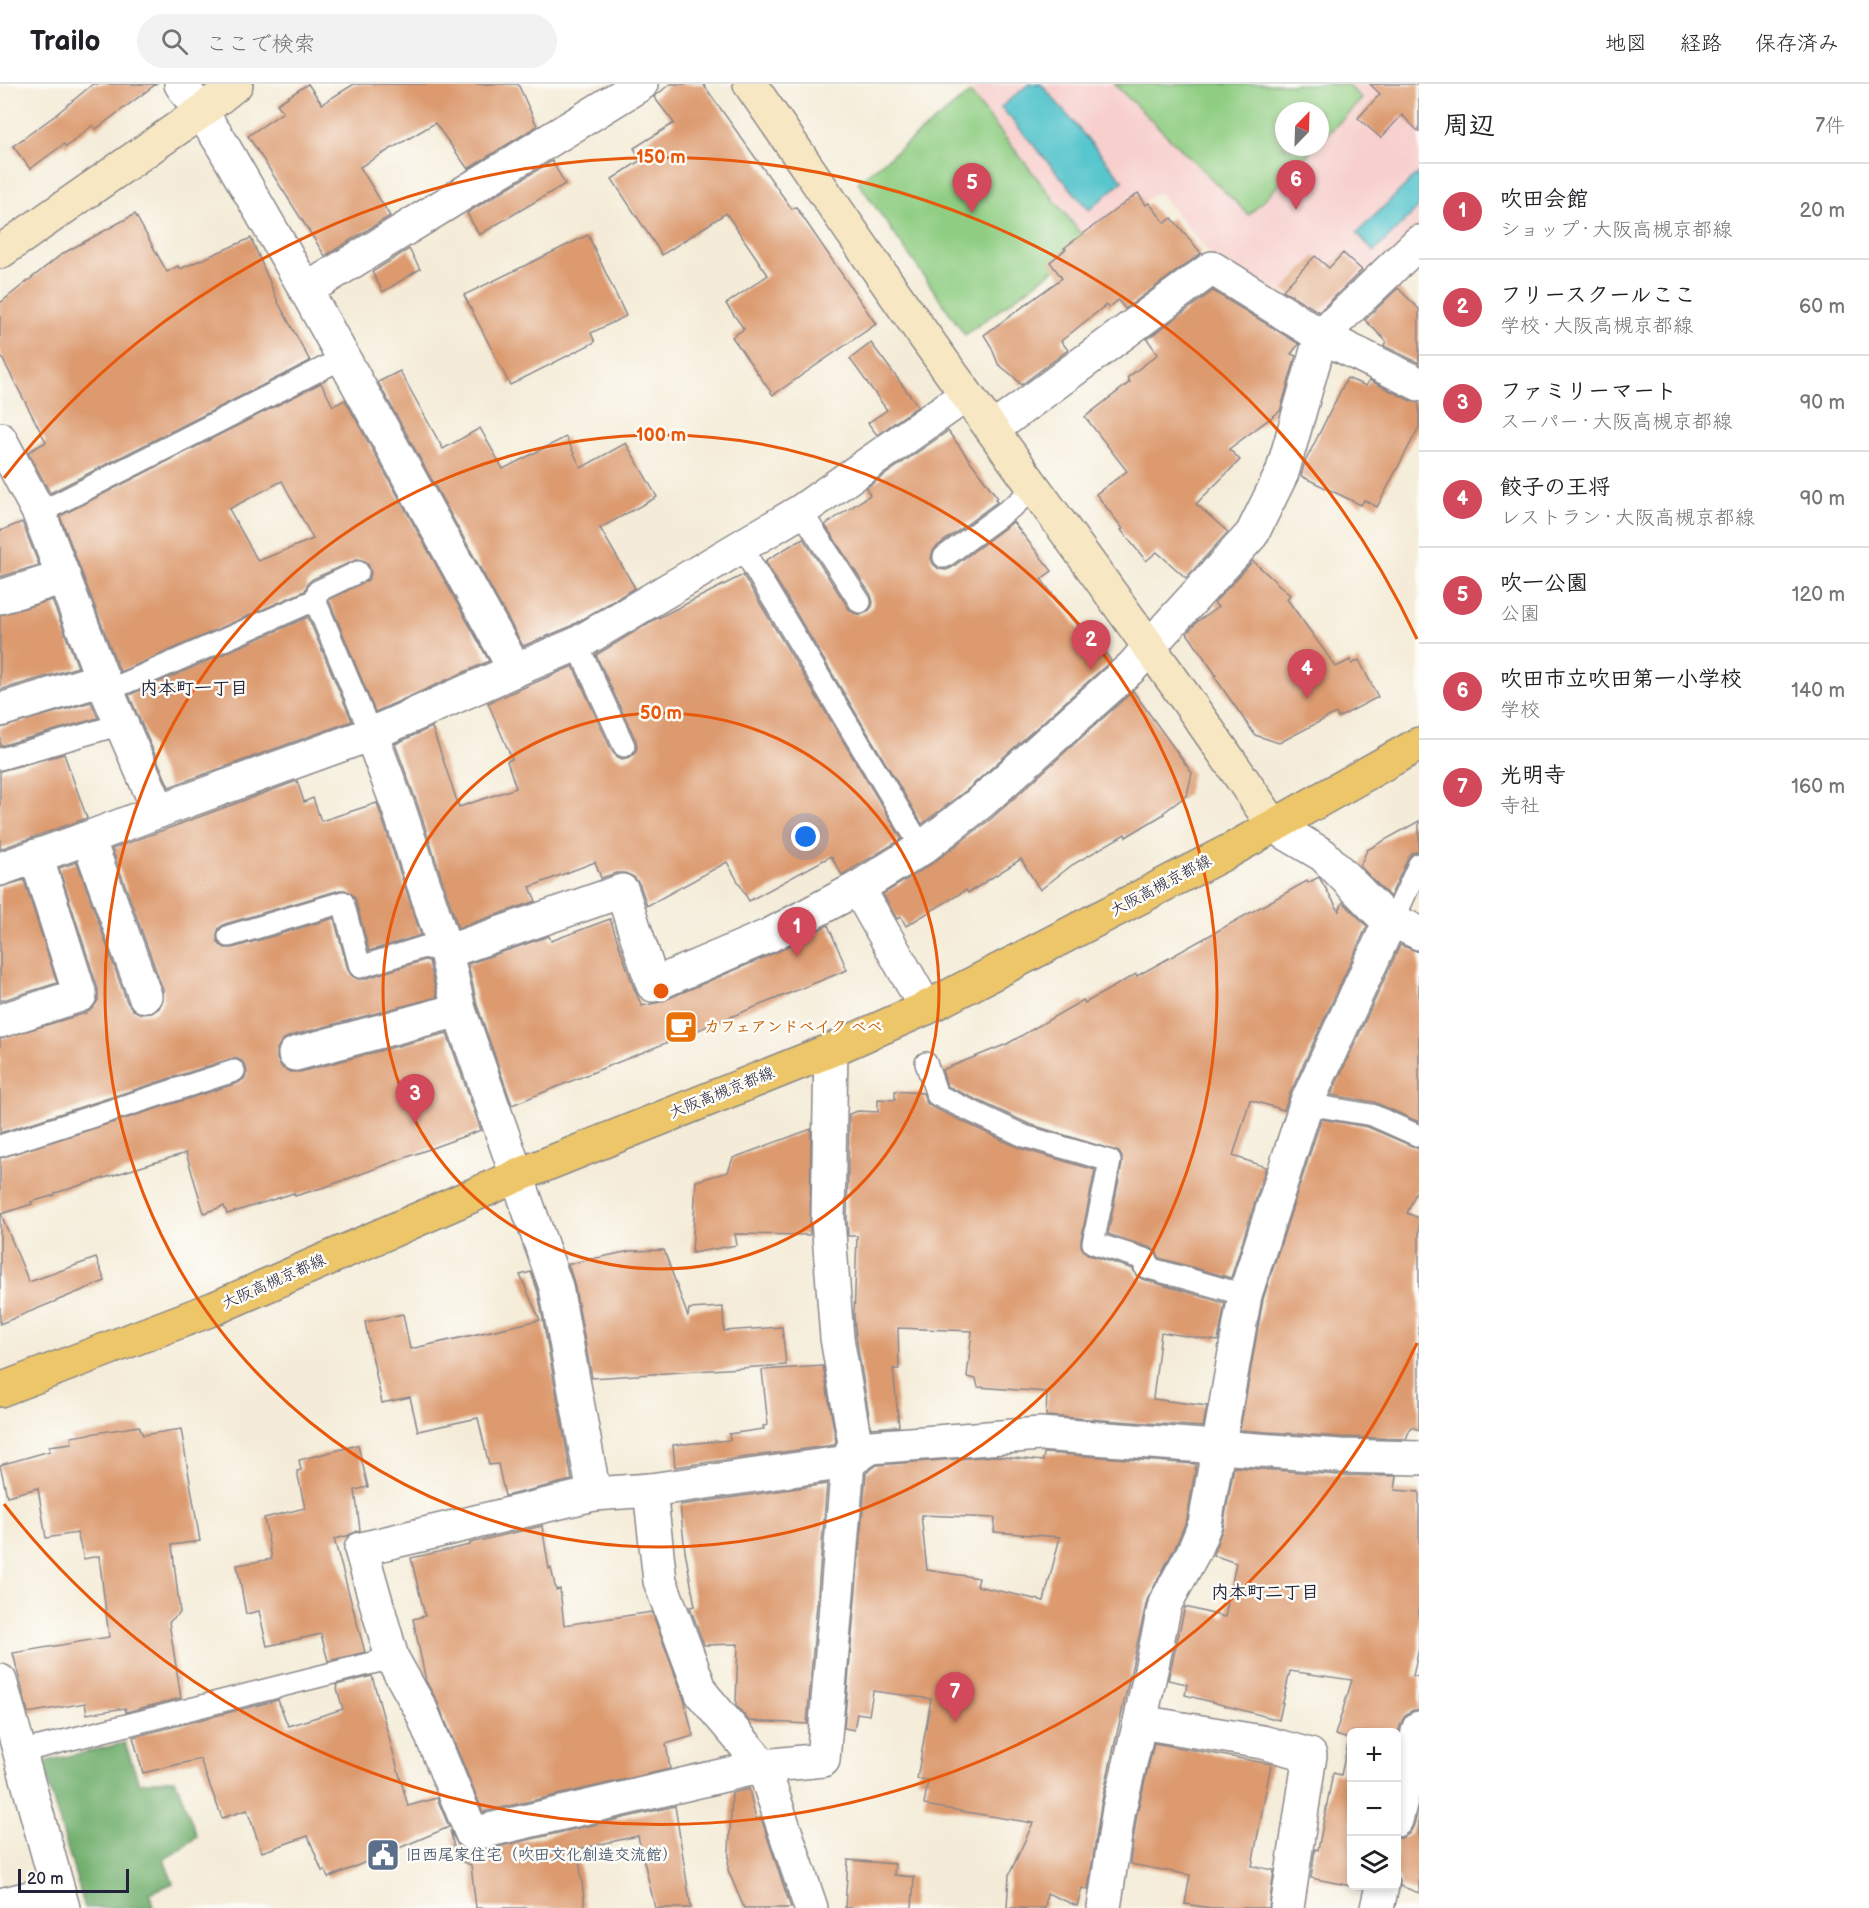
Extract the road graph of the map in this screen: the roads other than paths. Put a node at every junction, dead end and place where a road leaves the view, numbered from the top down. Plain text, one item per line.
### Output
1 (181, 84) edge
2 (236, 84) edge
3 (641, 84) edge
4 (750, 84) edge
5 (201, 111) junction
6 (1419, 242) edge
7 (0, 252) edge
8 (306, 290) junction
9 (1322, 336) junction
10 (343, 358) junction
11 (1419, 384) edge
12 (966, 395) junction
13 (993, 429) junction
14 (0, 439) edge
15 (1035, 487) junction
16 (801, 511) junction
17 (39, 513) junction
18 (741, 546) junction
19 (944, 557) dead end
20 (358, 572) dead end
21 (64, 577) junction
22 (0, 597) edge
23 (315, 600) junction
24 (860, 602) dead end
25 (577, 644) junction
26 (1149, 647) junction
27 (515, 670) junction
28 (105, 685) junction
29 (0, 710) edge
30 (122, 724) junction
31 (371, 734) junction
32 (1419, 744) edge
33 (624, 746) dead end
34 (0, 759) edge
35 (159, 811) junction
36 (1274, 826) junction
37 (88, 838) junction
38 (922, 848) junction
39 (36, 856) junction
40 (1419, 864) edge
41 (0, 869) edge
42 (858, 888) junction
43 (1406, 927) edge
44 (229, 936) dead end
45 (446, 952) junction
46 (145, 996) dead end
47 (926, 1008) junction
48 (459, 1010) junction
49 (0, 1021) edge
50 (831, 1050) junction
51 (295, 1054) dead end
52 (926, 1063) dead end
53 (234, 1071) dead end
54 (1306, 1104) junction
55 (1419, 1136) edge
56 (0, 1146) edge
57 (517, 1176) junction
58 (1245, 1295) junction
59 (0, 1390) edge
60 (1219, 1448) junction
61 (1419, 1458) edge
62 (848, 1462) junction
63 (650, 1490) junction
64 (594, 1494) junction
65 (393, 1658) junction
66 (0, 1681) edge
67 (1140, 1722) junction
68 (1419, 1728) edge
69 (20, 1752) junction
70 (764, 1766) junction
71 (1401, 1800) edge
72 (1381, 1890) edge
73 (60, 1899) edge
74 (0, 1905) edge
75 (811, 1908) edge
76 (1104, 1908) edge
77 (1287, 1908) edge
78 (1377, 1908) edge

1 - 5 street
2 - 5 street
3 - 8 street
4 - 12 street
5 - 7 street
5 - 8 street
6 - 9 street
8 - 10 street
9 - 11 street
9 - 13 street
9 - 26 street
10 - 17 lane
10 - 27 street
12 - 13 street
12 - 16 street
13 - 15 street
14 - 17 street
15 - 19 lane
15 - 26 street
16 - 18 street
16 - 24 lane
17 - 21 street
18 - 25 street
18 - 38 lane
20 - 23 lane
21 - 22 street
21 - 28 street
23 - 28 lane
23 - 31 lane
25 - 27 street
25 - 33 lane
26 - 36 street
26 - 38 street
27 - 31 street
28 - 29 street
28 - 30 street
30 - 34 lane
30 - 35 street
31 - 35 street
31 - 45 street
32 - 36 main road, 大阪高槻京都線
35 - 37 street
36 - 43 street
36 - 47 main road, 大阪高槻京都線
37 - 39 street
37 - 46 street
38 - 42 street
39 - 41 street
39 - 49 street
40 - 43 lane
42 - 45 street
42 - 47 street
43 - 54 street
44 - 45 lane
45 - 48 street
47 - 50 main road, 大阪高槻京都線
48 - 51 street
48 - 57 street
50 - 57 main road, 大阪高槻京都線
50 - 62 street
52 - 58 lane
53 - 56 lane
54 - 55 lane
54 - 58 street
57 - 59 main road, 大阪高槻京都線
57 - 64 street
58 - 60 street
60 - 61 street
60 - 62 street
60 - 67 street
62 - 63 street
62 - 70 street
63 - 64 street
63 - 70 street
64 - 65 street
65 - 69 lane
65 - 70 street
66 - 69 street
67 - 76 street
67 - 77 street
68 - 71 street
69 - 73 street
70 - 75 street
72 - 78 street
73 - 74 street

